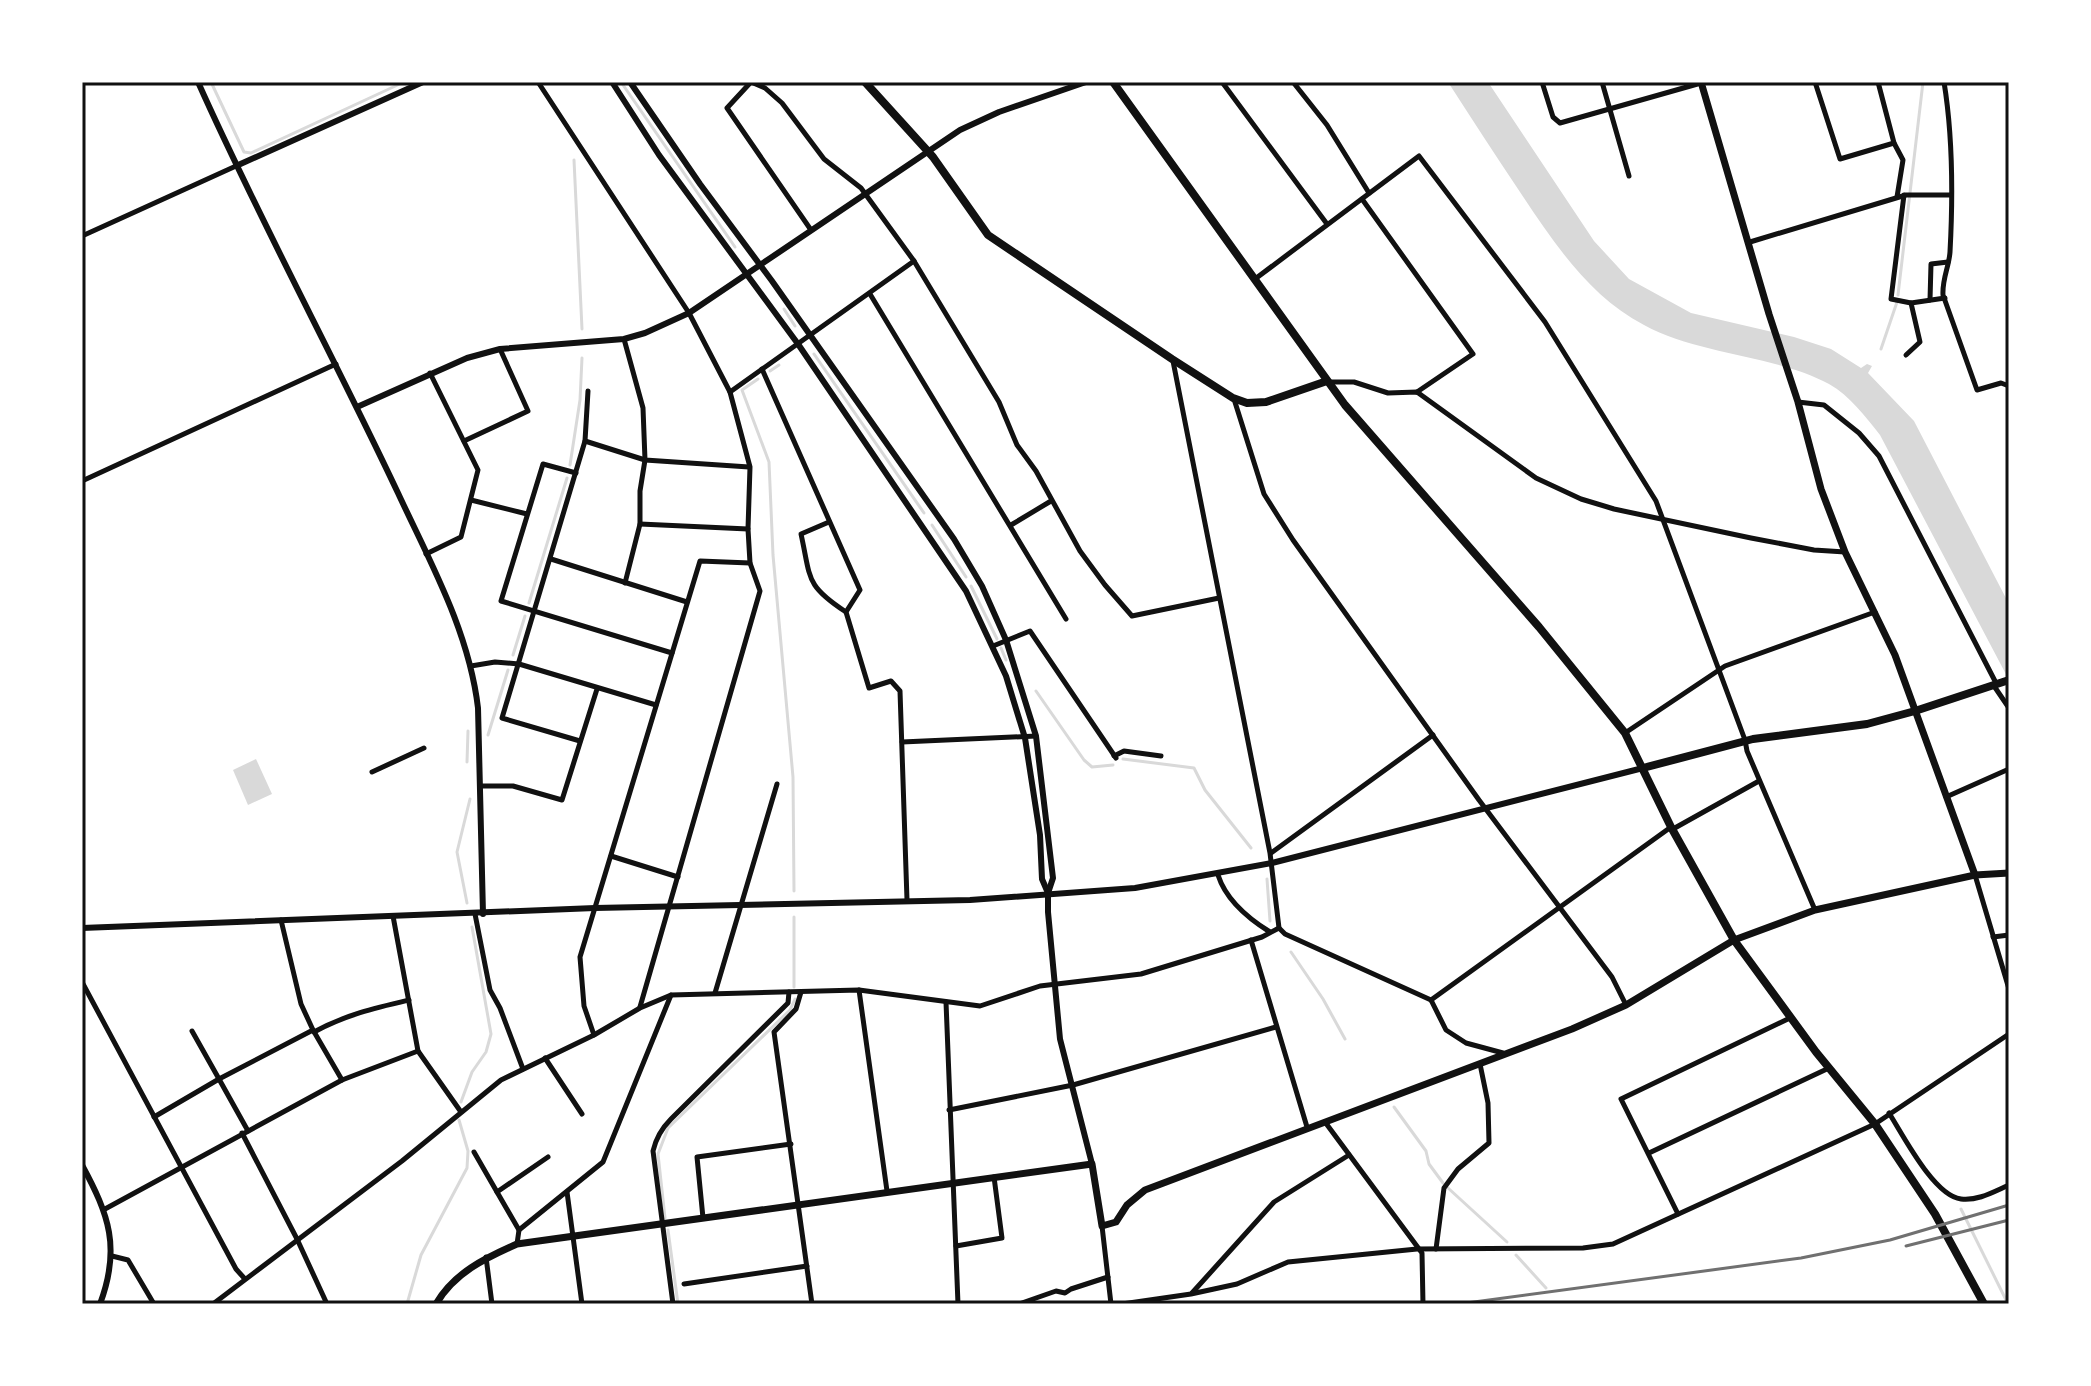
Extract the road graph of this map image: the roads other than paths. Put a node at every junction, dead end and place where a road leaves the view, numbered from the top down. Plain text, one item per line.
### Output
1 (198, 82) edge
2 (423, 82) edge
3 (538, 82) edge
4 (612, 82) edge
5 (630, 82) edge
6 (773, 82) edge
7 (865, 82) edge
8 (1086, 82) edge
9 (1113, 82) edge
10 (1222, 82) edge
11 (1293, 82) edge
12 (1542, 82) edge
13 (1602, 82) edge
14 (1815, 82) edge
15 (1878, 82) edge
16 (1944, 82) edge
17 (1701, 83) edge
18 (765, 88) junction
19 (1610, 110) junction
20 (1894, 143) junction
21 (929, 151) junction
22 (236, 166) junction
23 (1629, 176) dead end
24 (1369, 193) junction
25 (866, 195) junction
26 (1950, 195) junction
27 (1902, 196) junction
28 (1362, 199) junction
29 (1327, 224) junction
30 (811, 230) junction
31 (82, 236) edge
32 (1750, 242) junction
33 (914, 261) junction
34 (1948, 262) junction
35 (760, 265) junction
36 (747, 274) junction
37 (1255, 279) junction
38 (870, 294) junction
39 (1945, 298) junction
40 (1930, 300) junction
41 (1911, 303) junction
42 (689, 313) junction
43 (809, 335) junction
44 (624, 339) junction
45 (798, 344) junction
46 (500, 349) junction
47 (1906, 355) dead end
48 (1172, 359) junction
49 (336, 364) junction
50 (762, 369) junction
51 (430, 373) junction
52 (1327, 381) junction
53 (2009, 386) edge
54 (588, 391) dead end
55 (730, 392) junction
56 (1417, 392) junction
57 (1233, 398) junction
58 (1798, 402) junction
59 (357, 407) junction
60 (464, 441) junction
61 (585, 441) junction
62 (645, 460) junction
63 (750, 467) junction
64 (576, 473) junction
65 (82, 481) edge
66 (471, 500) junction
67 (1051, 501) junction
68 (527, 514) junction
69 (1664, 519) junction
70 (829, 522) junction
71 (640, 524) junction
72 (1011, 525) junction
73 (748, 529) junction
74 (1845, 552) junction
75 (426, 554) junction
76 (551, 559) junction
77 (750, 563) junction
78 (625, 583) junction
79 (1219, 598) junction
80 (687, 602) junction
81 (536, 612) junction
82 (846, 612) junction
83 (1876, 612) junction
84 (1066, 619) dead end
85 (1006, 640) junction
86 (993, 646) junction
87 (672, 653) junction
88 (519, 664) junction
89 (471, 666) junction
90 (1718, 670) junction
91 (2009, 680) edge
92 (1996, 684) junction
93 (597, 689) junction
94 (656, 705) junction
95 (2009, 708) edge
96 (1915, 711) junction
97 (1625, 733) junction
98 (1433, 735) junction
99 (1036, 736) junction
100 (1025, 738) junction
101 (1745, 740) junction
102 (580, 741) junction
103 (902, 742) junction
104 (424, 748) dead end
105 (1161, 756) dead end
106 (1643, 768) junction
107 (2009, 769) edge
108 (372, 772) dead end
109 (1759, 781) junction
110 (777, 784) dead end
111 (481, 786) junction
112 (1946, 797) junction
113 (1485, 807) junction
114 (1672, 828) junction
115 (1270, 853) junction
116 (611, 856) junction
117 (1272, 863) junction
118 (2009, 873) edge
119 (1218, 875) junction
120 (1975, 875) junction
121 (678, 877) junction
122 (1048, 893) junction
123 (907, 900) junction
124 (742, 904) junction
125 (669, 907) junction
126 (1558, 907) junction
127 (595, 908) junction
128 (1815, 910) junction
129 (479, 914) junction
130 (393, 916) junction
131 (281, 920) junction
132 (82, 928) edge
133 (1279, 928) junction
134 (1271, 932) junction
135 (2009, 935) edge
136 (1993, 937) junction
137 (1251, 940) junction
138 (1734, 940) junction
139 (82, 982) edge
140 (1053, 984) junction
141 (2009, 989) edge
142 (859, 990) junction
143 (789, 992) junction
144 (801, 992) junction
145 (715, 993) junction
146 (671, 995) junction
147 (409, 1000) junction
148 (1431, 1000) junction
149 (946, 1002) junction
150 (1626, 1005) junction
151 (640, 1008) junction
152 (1790, 1018) junction
153 (1276, 1027) junction
154 (192, 1031) dead end
155 (314, 1031) junction
156 (2009, 1034) edge
157 (594, 1035) junction
158 (418, 1051) junction
159 (1504, 1054) junction
160 (545, 1058) junction
161 (1480, 1063) junction
162 (1829, 1068) junction
163 (523, 1069) junction
164 (219, 1079) junction
165 (342, 1080) junction
166 (1073, 1085) junction
167 (949, 1110) junction
168 (461, 1112) junction
169 (1889, 1113) junction
170 (582, 1114) dead end
171 (154, 1117) junction
172 (1325, 1122) junction
173 (1875, 1124) junction
174 (1307, 1127) junction
175 (245, 1132) junction
176 (791, 1144) junction
177 (474, 1152) dead end
178 (1649, 1153) junction
179 (1349, 1155) junction
180 (548, 1157) dead end
181 (1092, 1164) junction
182 (82, 1165) edge
183 (182, 1167) junction
184 (994, 1176) junction
185 (953, 1183) junction
186 (2009, 1185) edge
187 (567, 1191) junction
188 (887, 1191) junction
189 (497, 1192) junction
190 (799, 1204) junction
191 (105, 1209) junction
192 (1678, 1214) junction
193 (703, 1218) junction
194 (662, 1223) junction
195 (1102, 1226) junction
196 (519, 1230) junction
197 (573, 1237) junction
198 (297, 1239) junction
199 (517, 1244) junction
200 (956, 1246) junction
201 (1417, 1249) junction
202 (1436, 1249) junction
203 (112, 1256) junction
204 (486, 1257) junction
205 (807, 1266) junction
206 (1108, 1277) junction
207 (245, 1279) junction
208 (684, 1284) dead end
209 (1065, 1293) junction
210 (1191, 1294) junction
211 (100, 1304) edge
212 (154, 1304) edge
213 (213, 1304) edge
214 (327, 1304) edge
215 (436, 1304) edge
216 (492, 1304) edge
217 (582, 1304) edge
218 (673, 1304) edge
219 (812, 1304) edge
220 (958, 1304) edge
221 (1019, 1304) edge
222 (1068, 1304) edge
223 (1111, 1304) edge
224 (1122, 1304) edge
225 (1423, 1304) edge
226 (1984, 1304) edge

1 - 22 street
2 - 22 street
3 - 42 street
4 - 36 street
5 - 35 street
6 - 18 street
7 - 21 main road
8 - 21 street
9 - 37 main road
10 - 29 street
11 - 24 street
12 - 19 street
13 - 19 street
14 - 20 street
15 - 20 street
16 - 26 street
17 - 19 street
17 - 32 main road
18 - 25 street
18 - 30 street
19 - 23 street
20 - 27 street
21 - 25 street
21 - 48 main road
22 - 31 street
22 - 49 street
24 - 28 street
24 - 69 street
25 - 30 street
25 - 33 street
26 - 27 street
26 - 34 street
27 - 32 street
27 - 41 street
28 - 29 street
28 - 56 street
29 - 37 street
30 - 35 street
32 - 58 main road
33 - 38 street
33 - 67 street
34 - 39 street
34 - 40 street
35 - 36 street
35 - 43 street
36 - 42 street
36 - 45 street
37 - 52 main road
38 - 43 street
38 - 72 street
39 - 40 street
39 - 53 street
40 - 41 street
41 - 47 street
42 - 44 street
42 - 55 street
43 - 45 street
43 - 85 street
44 - 46 street
44 - 62 street
45 - 50 street
45 - 86 street
46 - 51 street
46 - 60 street
48 - 57 main road
48 - 79 street
49 - 59 street
49 - 65 street
50 - 55 street
50 - 70 street
51 - 59 street
51 - 60 street
52 - 56 street
52 - 57 main road
52 - 97 main road
54 - 61 street
55 - 63 street
56 - 69 street
57 - 98 street
58 - 74 main road
58 - 92 street
59 - 75 street
60 - 66 street
61 - 62 street
61 - 64 street
62 - 63 street
62 - 71 street
63 - 73 street
64 - 68 street
64 - 76 street
66 - 68 street
66 - 75 street
67 - 72 street
67 - 79 street
68 - 81 street
69 - 74 street
69 - 90 street
70 - 82 street
70 - 82 street
71 - 73 street
71 - 78 street
72 - 84 street
73 - 77 street
74 - 83 main road
75 - 89 street
76 - 78 street
76 - 81 street
77 - 80 street
77 - 121 street
78 - 80 street
79 - 115 street
80 - 87 street
81 - 87 street
81 - 88 street
82 - 103 street
83 - 90 street
83 - 96 main road
85 - 86 street
85 - 99 street
85 - 105 street
86 - 100 street
87 - 94 street
88 - 89 street
88 - 93 street
88 - 102 street
89 - 111 street
90 - 97 street
90 - 101 street
91 - 92 main road
92 - 95 street
92 - 96 main road
93 - 94 street
93 - 102 street
94 - 116 street
96 - 101 main road
96 - 112 main road
97 - 106 main road
98 - 113 street
98 - 115 street
99 - 100 street
99 - 122 street
100 - 103 street
100 - 122 street
101 - 106 main road
101 - 109 street
102 - 111 street
103 - 123 street
104 - 108 street
106 - 113 street
106 - 114 main road
107 - 112 street
109 - 114 street
109 - 128 street
110 - 124 street
111 - 129 street
112 - 120 main road
113 - 117 street
113 - 126 street
114 - 126 street
114 - 138 main road
115 - 117 street
116 - 121 street
116 - 127 street
117 - 119 street
117 - 133 street
118 - 120 main road
119 - 122 street
119 - 134 street
120 - 128 main road
120 - 136 street
121 - 125 street
122 - 123 street
122 - 140 street
123 - 124 street
124 - 125 street
124 - 145 street
125 - 127 street
125 - 151 street
126 - 148 street
126 - 150 street
127 - 129 street
127 - 157 street
128 - 138 main road
129 - 130 street
129 - 163 street
130 - 131 street
130 - 147 street
131 - 132 street
131 - 155 street
133 - 134 street
133 - 148 street
134 - 137 street
135 - 136 street
136 - 141 street
137 - 140 street
137 - 153 street
138 - 150 main road
138 - 152 main road
139 - 171 street
140 - 149 street
140 - 166 street
142 - 144 street
142 - 149 street
142 - 188 street
143 - 144 street
143 - 145 street
143 - 194 street
144 - 176 street
145 - 146 street
146 - 151 street
146 - 187 street
147 - 155 street
147 - 158 street
148 - 159 street
149 - 167 street
150 - 159 main road
151 - 157 street
152 - 162 main road
152 - 178 street
153 - 166 street
153 - 174 street
154 - 164 street
155 - 164 street
155 - 165 street
156 - 169 street
157 - 160 street
158 - 165 street
158 - 168 street
159 - 161 main road
160 - 163 street
160 - 170 street
161 - 172 main road
161 - 202 street
162 - 173 main road
162 - 178 street
163 - 168 street
164 - 171 street
164 - 175 street
165 - 175 street
166 - 167 street
166 - 181 street
167 - 185 street
168 - 198 street
169 - 173 street
169 - 186 street
171 - 183 street
172 - 174 main road
172 - 179 street
173 - 192 street
173 - 226 main road
174 - 195 main road
175 - 183 street
175 - 198 street
176 - 190 street
176 - 193 street
177 - 189 street
178 - 192 street
179 - 201 street
179 - 210 street
180 - 189 street
181 - 184 main road
181 - 195 main road
182 - 191 street
183 - 191 street
183 - 207 street
184 - 185 main road
184 - 200 street
185 - 188 main road
185 - 200 street
187 - 196 street
187 - 197 street
188 - 190 main road
189 - 196 street
190 - 193 main road
190 - 205 street
191 - 203 street
192 - 202 street
193 - 194 main road
194 - 197 main road
194 - 218 street
195 - 206 street
196 - 199 street
197 - 199 main road
197 - 217 street
198 - 207 street
198 - 214 street
199 - 204 main road
200 - 220 street
201 - 202 street
201 - 210 street
201 - 225 street
203 - 211 street
203 - 212 street
204 - 215 main road
204 - 216 street
205 - 208 street
205 - 219 street
206 - 209 street
206 - 223 street
207 - 213 street
209 - 221 street
209 - 222 street
210 - 224 street

